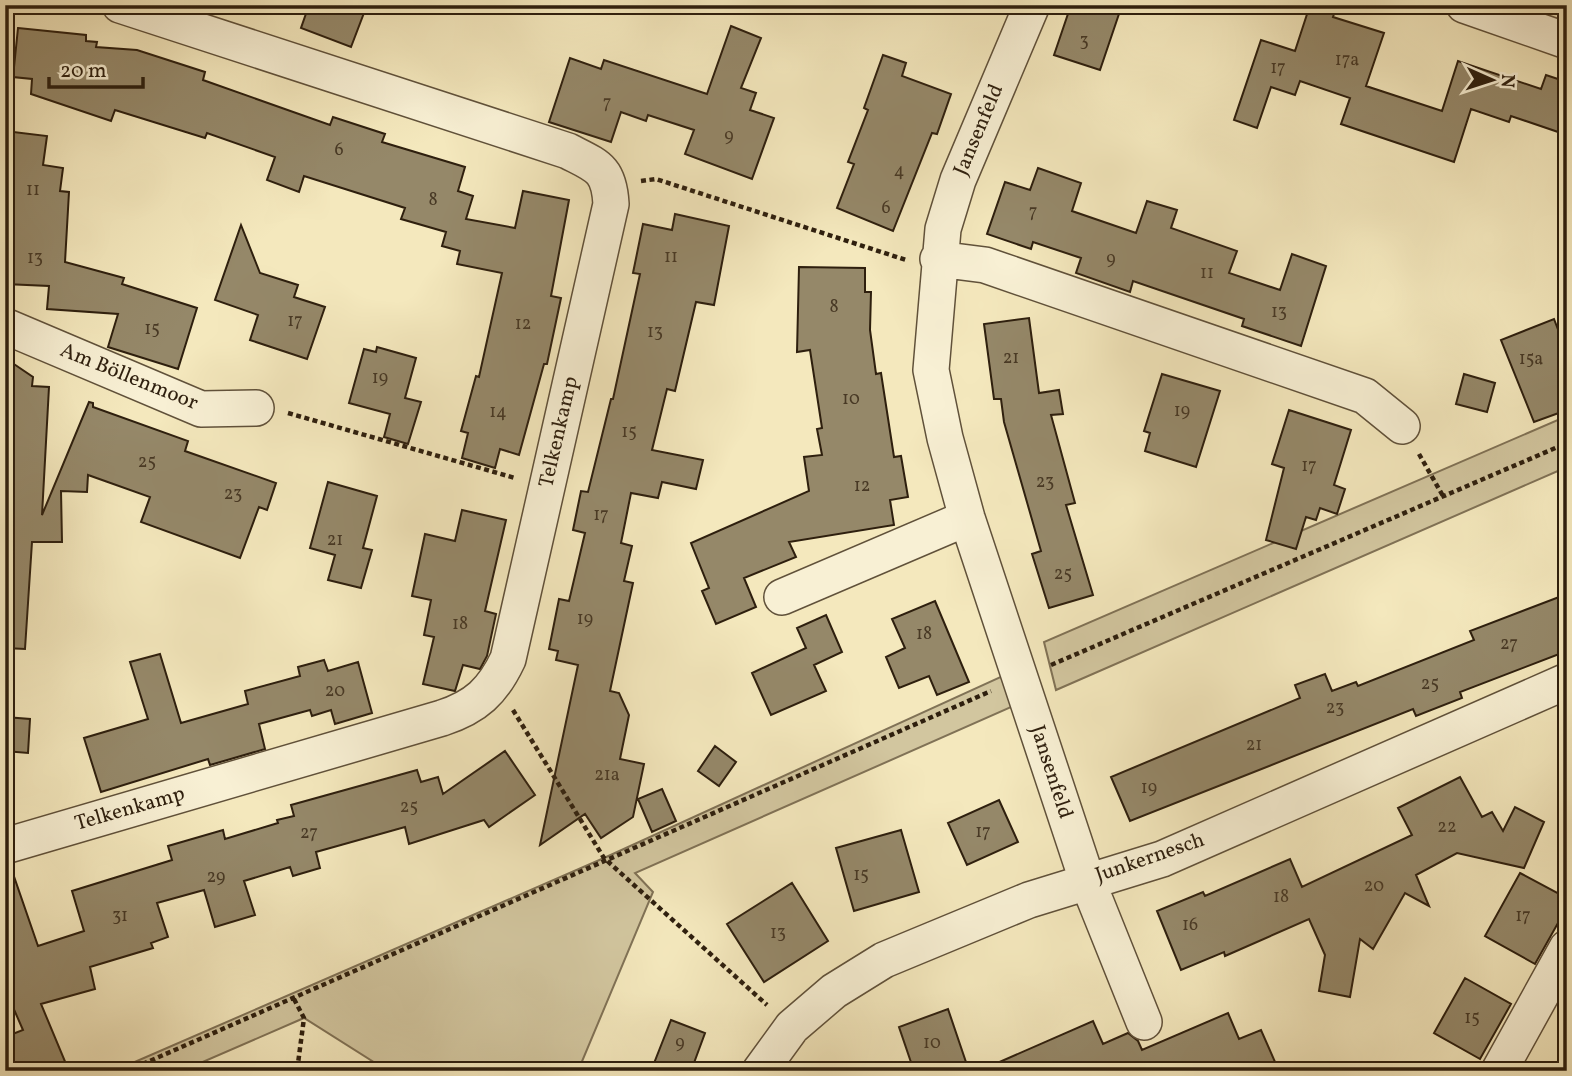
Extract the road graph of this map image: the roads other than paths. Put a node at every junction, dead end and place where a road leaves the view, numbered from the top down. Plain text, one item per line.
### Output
1 (120, 5) edge
2 (1032, 5) edge
3 (1464, 5) edge
4 (1567, 41) edge
5 (938, 264) junction
6 (5, 326) edge
7 (256, 408) road end
8 (1402, 426) road end
9 (967, 519) junction
10 (782, 597) dead end
11 (1567, 681) edge
12 (5, 846) edge
13 (1087, 880) junction
14 (1567, 948) edge
15 (1144, 1022) dead end
16 (760, 1071) edge
17 (1499, 1071) edge

1 - 12 street, Telkenkamp
2 - 5 street, Jansenfeld
3 - 4 street
5 - 8 street
5 - 9 street, Jansenfeld
6 - 7 street, Am Böllenmoor
9 - 10 street
9 - 13 street, Jansenfeld
11 - 13 street, Junkernesch
13 - 15 street, Jansenfeld
13 - 16 street, Junkernesch
14 - 17 street

